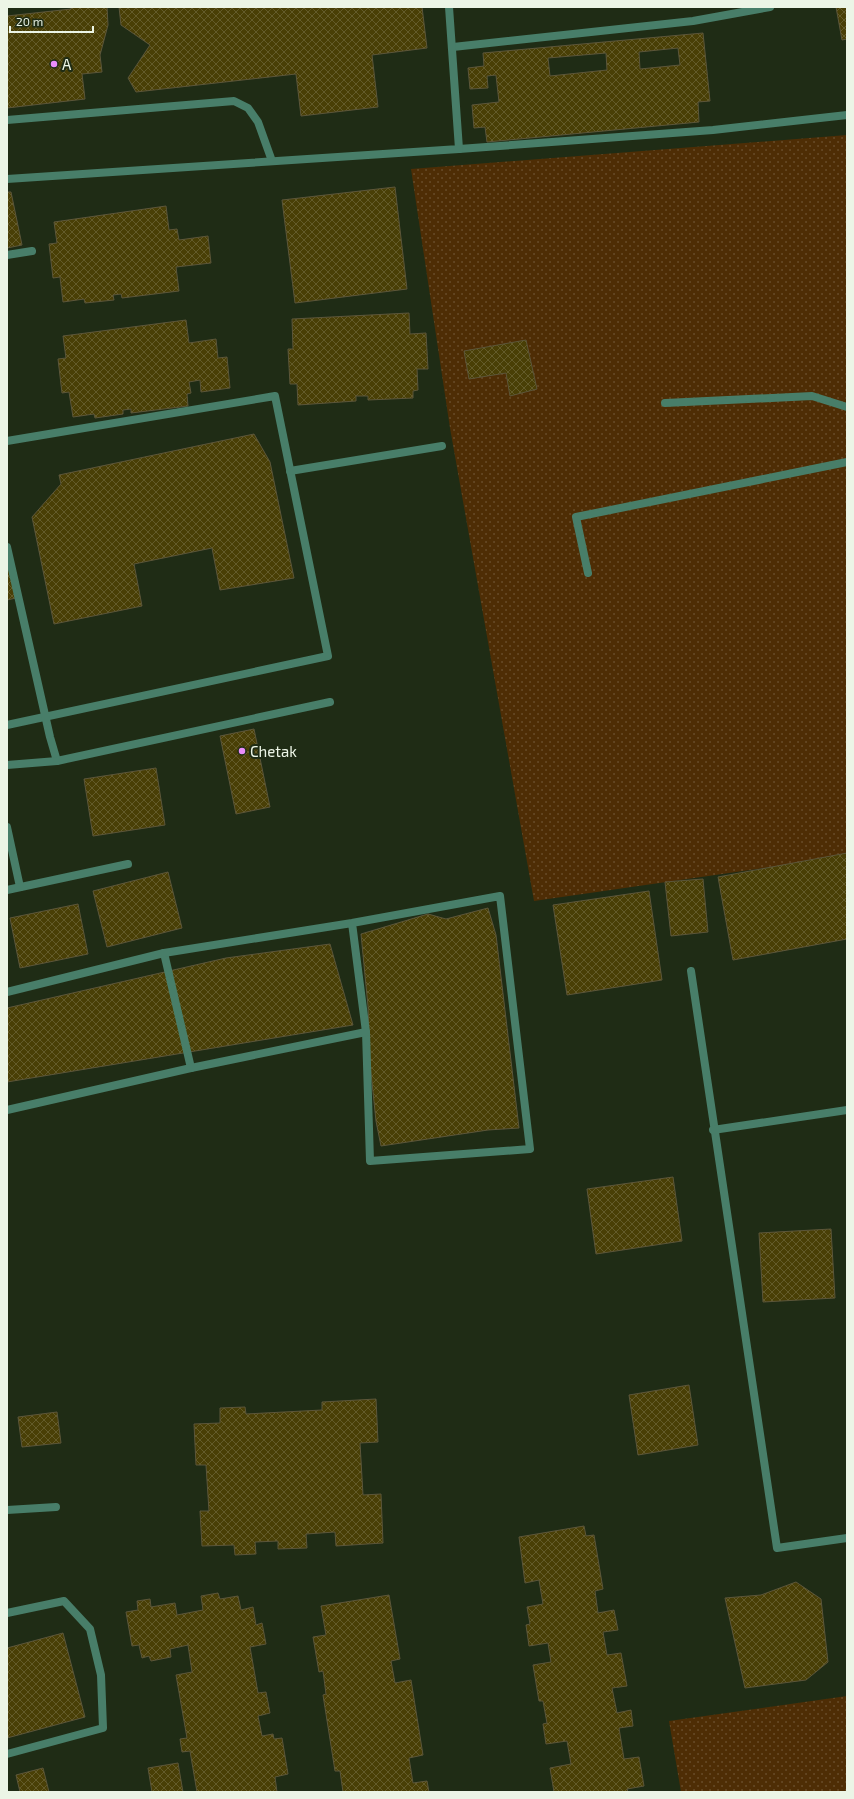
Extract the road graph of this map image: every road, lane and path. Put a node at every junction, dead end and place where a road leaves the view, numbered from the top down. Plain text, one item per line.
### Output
1 (449, 7) edge
2 (770, 7) edge
3 (453, 47) junction
4 (847, 115) edge
5 (7, 120) edge
6 (459, 149) junction
7 (272, 161) junction
8 (7, 179) edge
9 (32, 251) dead end
10 (7, 255) edge
11 (664, 403) dead end
12 (847, 407) edge
13 (7, 440) edge
14 (442, 446) dead end
15 (847, 462) edge
16 (290, 471) junction
17 (7, 547) edge
18 (588, 574) dead end
19 (330, 702) dead end
20 (46, 717) junction
21 (7, 725) edge
22 (57, 761) junction
23 (7, 765) edge
24 (7, 826) edge
25 (128, 864) dead end
26 (20, 887) junction
27 (7, 890) edge
28 (352, 923) junction
29 (164, 953) junction
30 (690, 971) dead end
31 (7, 992) edge
32 (366, 1032) junction
33 (191, 1068) junction
34 (7, 1110) edge
35 (847, 1110) edge
36 (713, 1130) junction
37 (56, 1507) dead end
38 (7, 1510) edge
39 (847, 1538) edge
40 (7, 1613) edge
41 (7, 1754) edge

1 - 3 street
2 - 3 street
3 - 6 street
4 - 6 street
5 - 7 street
6 - 7 street
7 - 8 street
9 - 10 street
11 - 12 street
13 - 16 street
14 - 16 street
15 - 18 street
16 - 20 street
17 - 20 street
19 - 22 street
20 - 21 street
20 - 22 street
22 - 23 street
24 - 26 street
25 - 26 street
26 - 27 street
28 - 29 street
28 - 32 street
28 - 32 street
29 - 31 street
29 - 33 street
30 - 36 street
32 - 33 street
33 - 34 street
35 - 36 street
36 - 39 street
37 - 38 street
40 - 41 street

